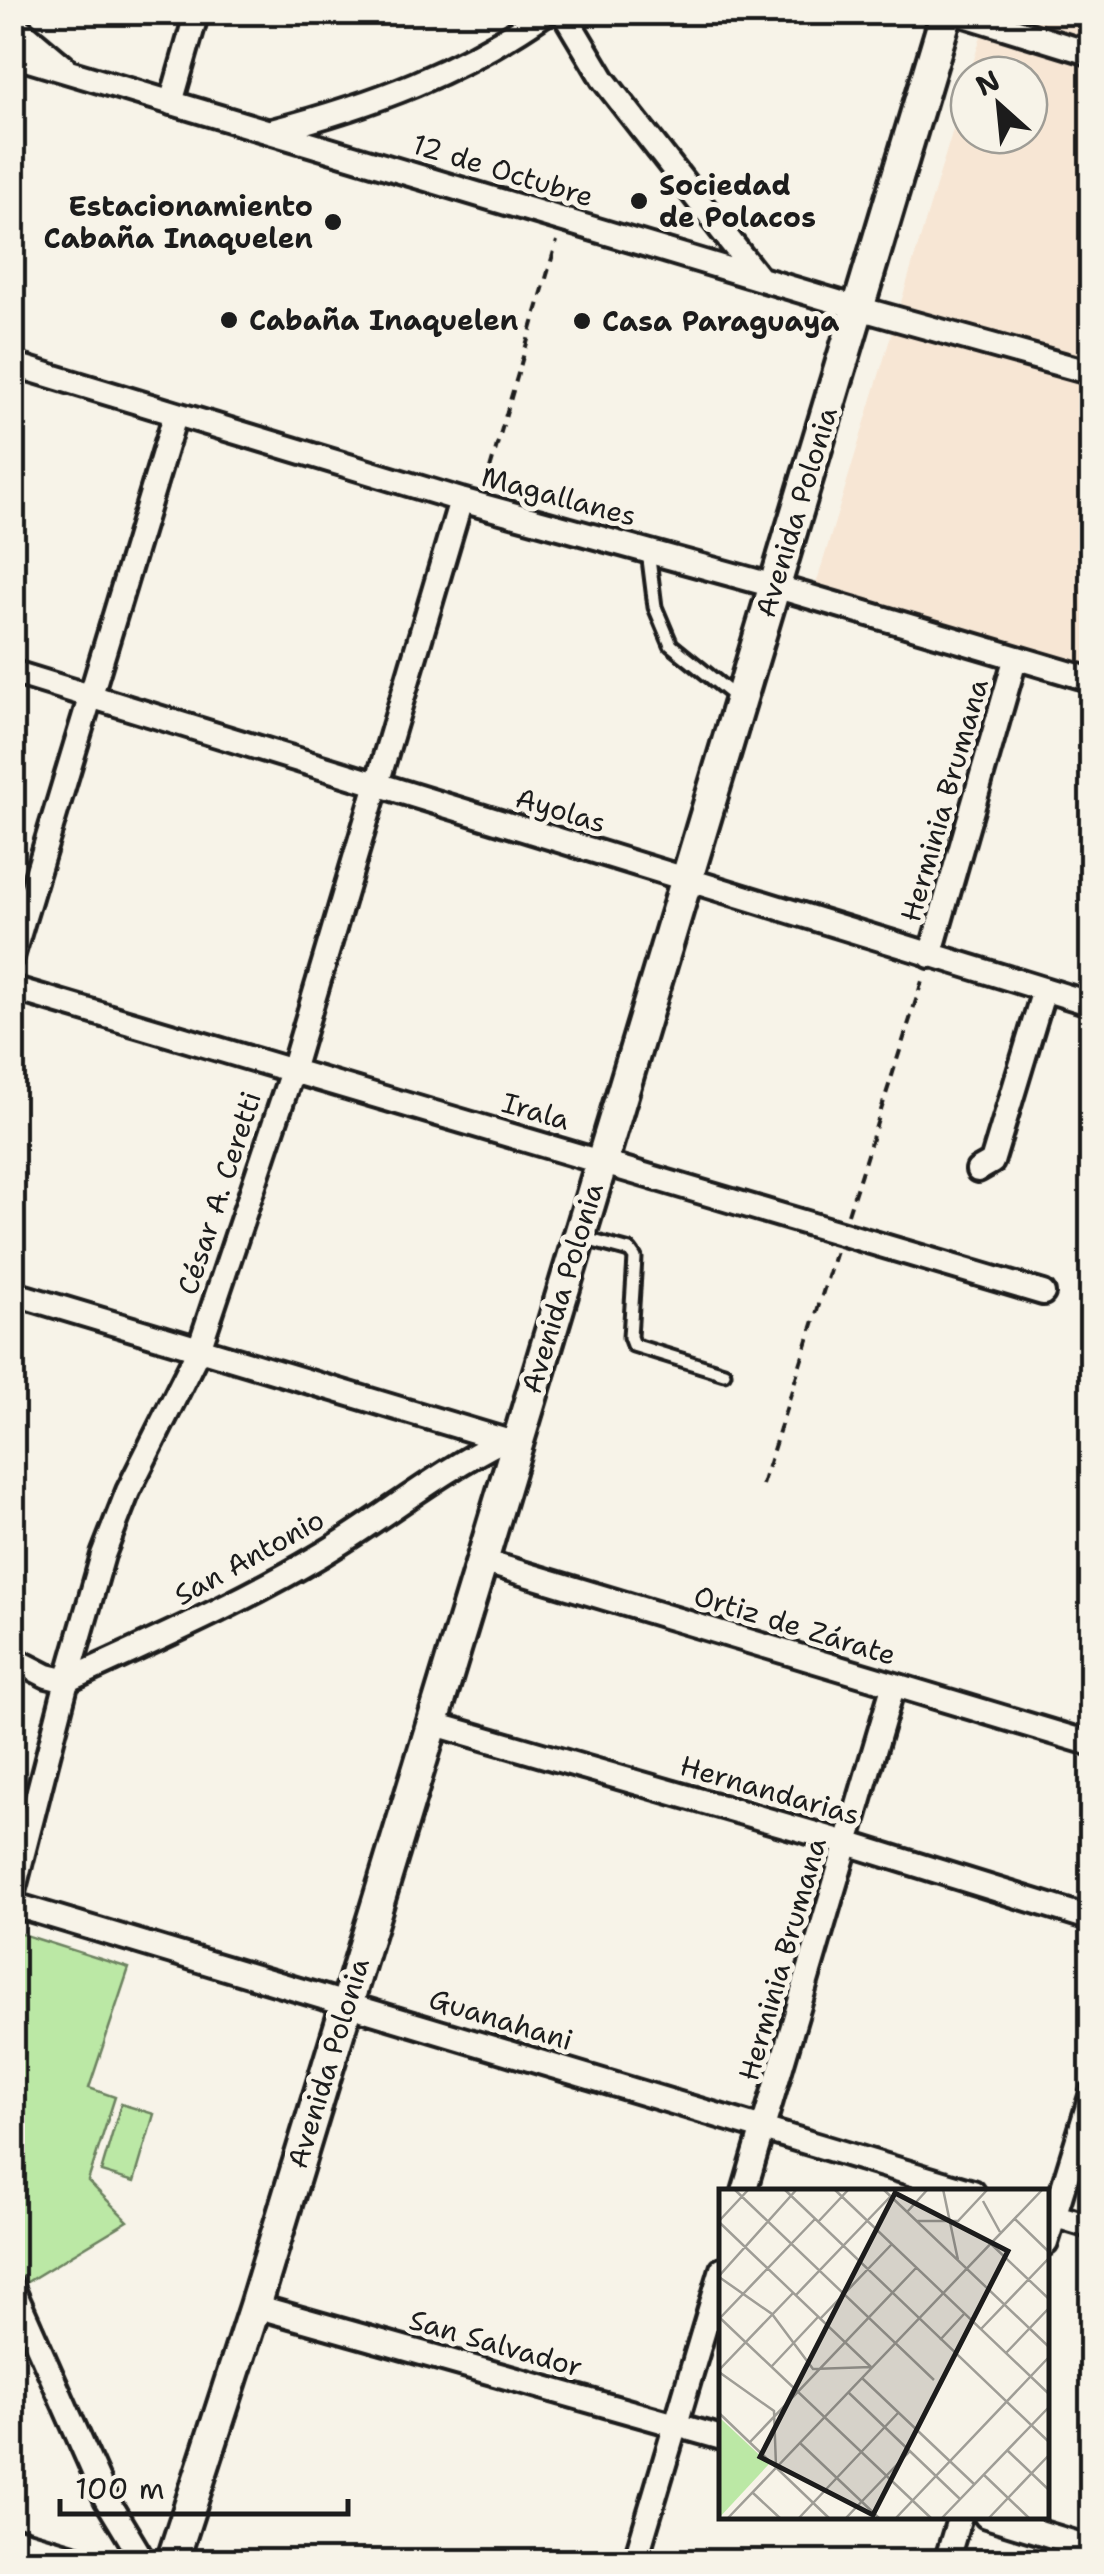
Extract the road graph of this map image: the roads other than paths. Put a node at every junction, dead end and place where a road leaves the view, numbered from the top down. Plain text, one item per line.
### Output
1 (198, 12) edge
2 (546, 12) edge
3 (563, 12) edge
4 (947, 12) edge
5 (955, 12) edge
6 (12, 23) edge
7 (1092, 54) edge
8 (12, 56) edge
9 (72, 73) junction
10 (172, 103) junction
11 (268, 132) junction
12 (759, 278) junction
13 (858, 308) junction
14 (12, 364) edge
15 (1092, 374) edge
16 (175, 416) junction
17 (470, 502) junction
18 (648, 551) junction
19 (774, 586) junction
20 (1016, 660) junction
21 (12, 672) edge
22 (1092, 680) edge
23 (92, 696) junction
24 (740, 700) junction
25 (377, 784) junction
26 (685, 880) junction
27 (12, 956) edge
28 (930, 956) junction
29 (12, 988) edge
30 (1044, 990) junction
31 (1092, 1004) edge
32 (292, 1071) junction
33 (600, 1161) junction
34 (978, 1170) dead end
35 (578, 1236) junction
36 (12, 1293) edge
37 (1043, 1293) dead end
38 (199, 1349) junction
39 (724, 1373) dead end
40 (509, 1442) junction
41 (482, 1561) junction
42 (12, 1658) edge
43 (66, 1681) junction
44 (893, 1687) junction
45 (431, 1723) junction
46 (1092, 1744) edge
47 (847, 1843) junction
48 (12, 1896) edge
49 (12, 1904) edge
50 (1092, 1919) edge
51 (346, 2004) junction
52 (1092, 2093) edge
53 (763, 2129) junction
54 (745, 2189) edge
55 (963, 2189) edge
56 (1051, 2215) edge
57 (1092, 2227) edge
58 (719, 2279) edge
59 (12, 2287) edge
60 (255, 2306) junction
61 (676, 2424) junction
62 (719, 2437) edge
63 (959, 2519) edge
64 (996, 2519) edge
65 (12, 2542) edge
66 (1092, 2548) edge
67 (76, 2562) edge
68 (144, 2562) edge
69 (172, 2562) edge
70 (635, 2562) edge
71 (946, 2562) edge

1 - 10 street
2 - 11 street
3 - 12 street
4 - 13 main road, Avenida Polonia
5 - 7 street
6 - 9 street
8 - 9 street, 12 de Octubre
9 - 10 street, 12 de Octubre
10 - 11 street, 12 de Octubre
11 - 12 street, 12 de Octubre
12 - 13 street, 12 de Octubre
13 - 15 street, 12 de Octubre
13 - 19 main road, Avenida Polonia
14 - 16 street, Magallanes
16 - 17 street, Magallanes
16 - 23 street
17 - 18 street, Magallanes
17 - 25 street, César A. Ceretti
18 - 19 street, Magallanes
18 - 24 lane
19 - 20 street, Magallanes
19 - 24 main road, Avenida Polonia
20 - 22 street, Magallanes
20 - 28 street, Herminia Brumana
21 - 23 street, Ayolas
23 - 25 street, Ayolas
23 - 27 street
24 - 26 main road, Avenida Polonia
25 - 26 street, Ayolas
25 - 32 street, César A. Ceretti
26 - 28 street, Ayolas
26 - 33 main road, Avenida Polonia
28 - 30 street, Ayolas
29 - 32 street, Irala
30 - 31 street, Ayolas
30 - 34 street
32 - 33 street, Irala
32 - 38 street, César A. Ceretti
33 - 35 main road, Avenida Polonia
33 - 37 street, Irala
35 - 39 lane
35 - 40 main road, Avenida Polonia
36 - 38 street
38 - 40 street
38 - 43 street, César A. Ceretti
40 - 41 main road, Avenida Polonia
40 - 43 street, San Antonio
41 - 44 street, Ortiz de Zárate
41 - 45 main road, Avenida Polonia
42 - 43 street
43 - 48 street, César A. Ceretti
44 - 46 street, Ortiz de Zárate
44 - 47 street, Herminia Brumana
45 - 47 street, Hernandarias
45 - 51 main road, Avenida Polonia
47 - 50 street, Hernandarias
47 - 53 street, Herminia Brumana
49 - 51 street, Guanahani
51 - 53 street, Guanahani
51 - 60 main road, Avenida Polonia
52 - 56 street
53 - 54 street, Herminia Brumana
53 - 55 street, Guanahani
56 - 57 street
58 - 61 street
59 - 68 street
60 - 61 street, San Salvador
60 - 69 main road, Avenida Polonia
61 - 62 street, San Salvador
61 - 70 street
63 - 71 street
64 - 66 street
65 - 67 main road

